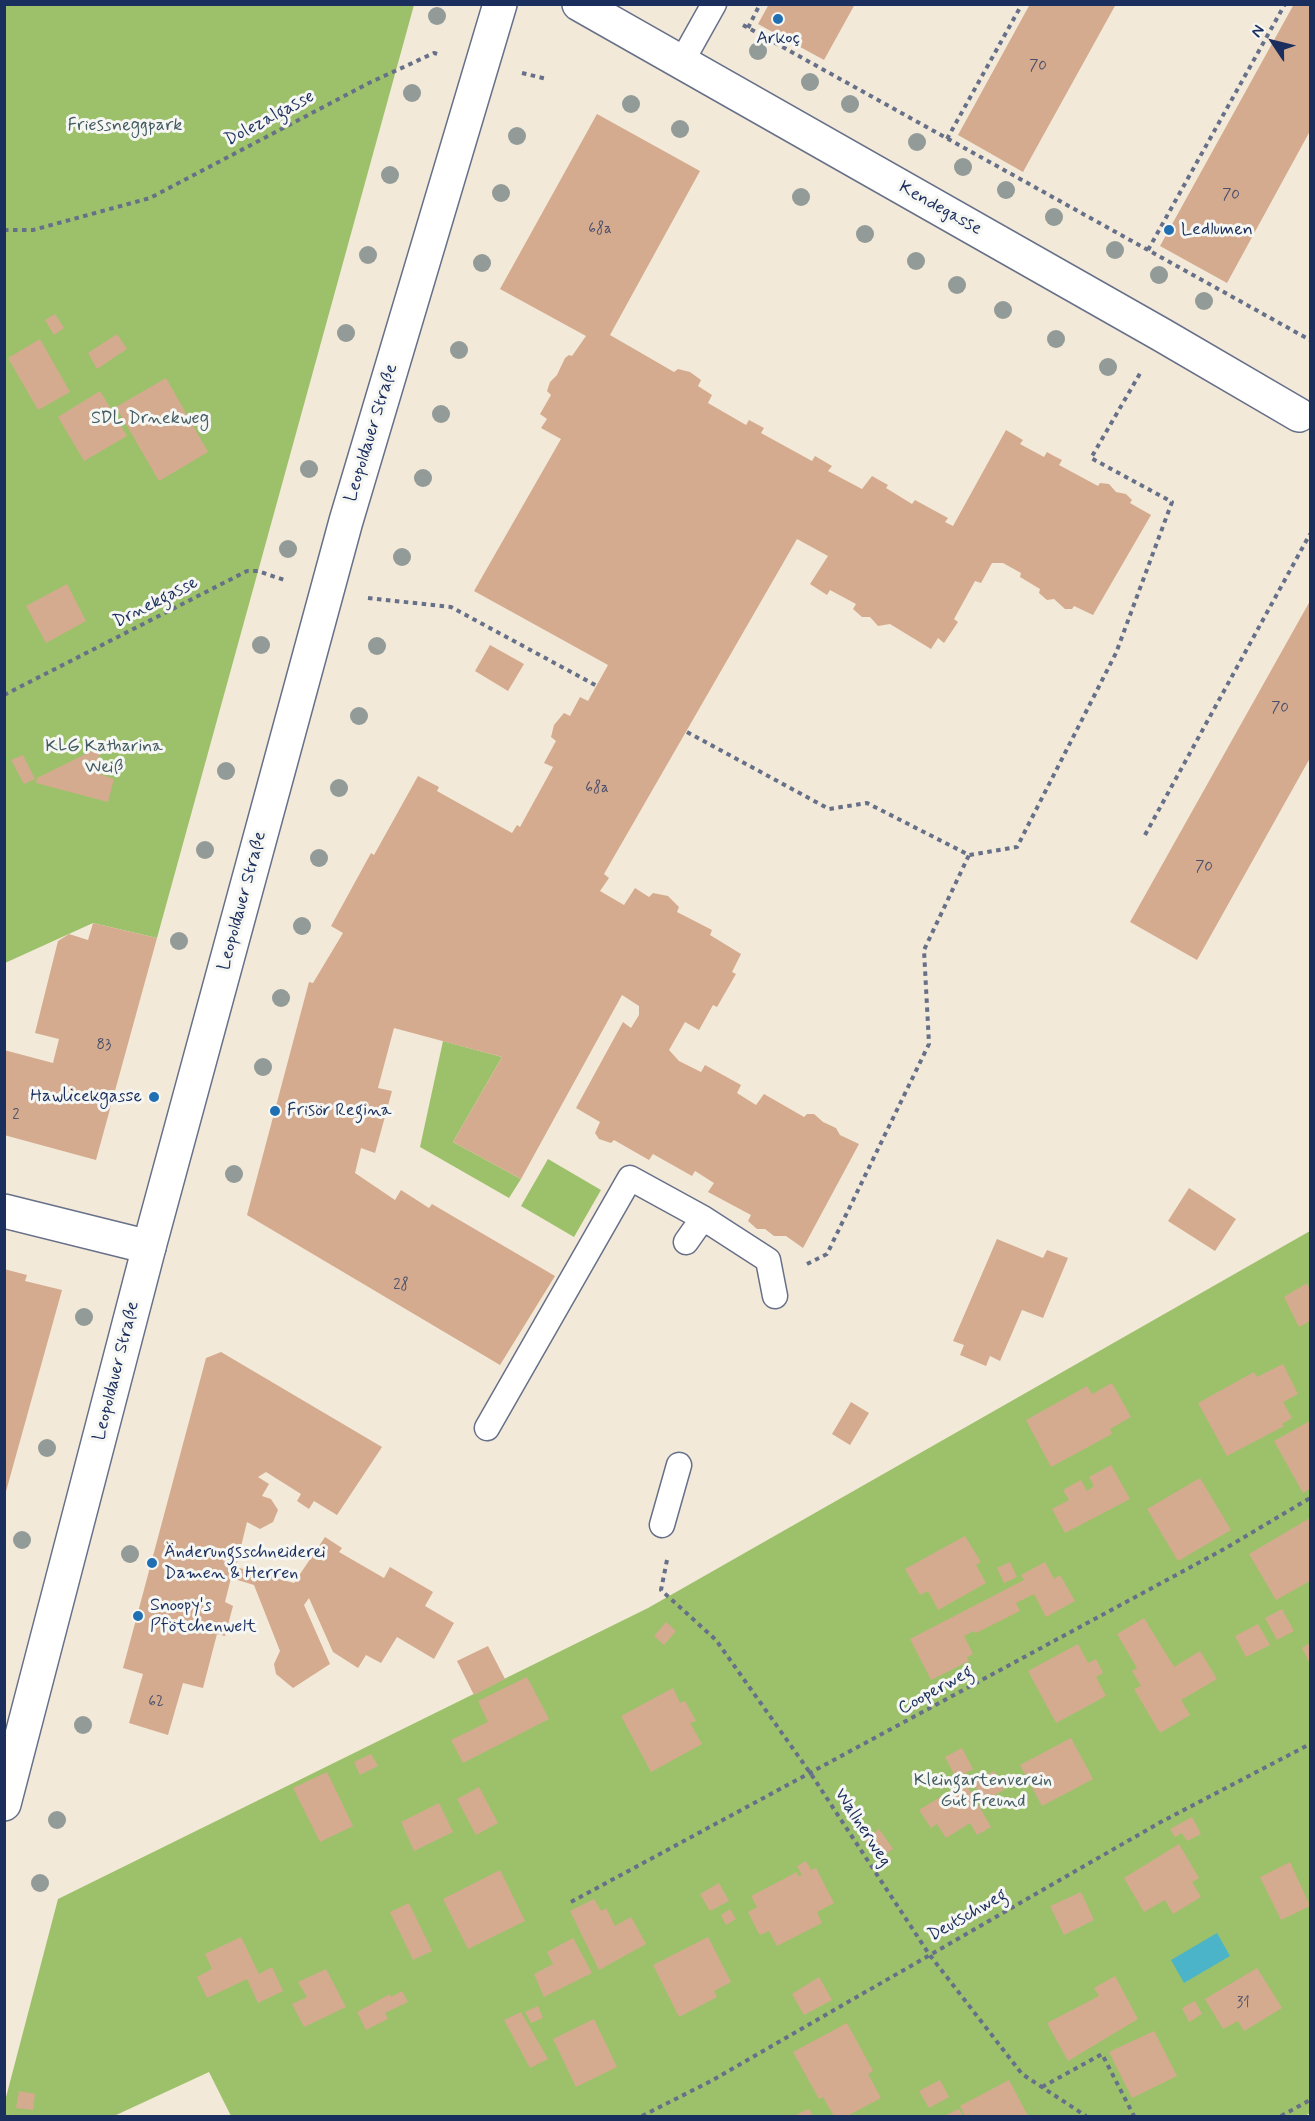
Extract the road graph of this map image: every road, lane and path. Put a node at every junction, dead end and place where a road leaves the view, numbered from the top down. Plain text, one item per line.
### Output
1 (500, 4) edge
2 (579, 4) edge
3 (760, 4) edge
4 (1022, 4) edge
5 (1285, 4) edge
6 (713, 6) edge
7 (747, 28) junction
8 (681, 63) junction
9 (482, 64) junction
10 (547, 80) dead end
11 (947, 139) junction
12 (4, 230) edge
13 (1148, 250) junction
14 (1162, 335) junction
15 (1311, 340) edge
16 (1299, 415) dead end
17 (1311, 534) edge
18 (326, 593) junction
19 (597, 686) dead end
20 (4, 695) edge
21 (687, 732) dead end
22 (1144, 835) dead end
23 (969, 855) junction
24 (4, 1210) edge
25 (703, 1218) junction
26 (686, 1242) dead end
27 (149, 1247) junction
28 (775, 1296) joint
29 (487, 1428) dead end
30 (679, 1465) dead end
31 (1311, 1498) edge
32 (662, 1525) dead end
33 (669, 1551) dead end
34 (1311, 1744) edge
35 (811, 1774) junction
36 (4, 1804) edge
37 (571, 1902) dead end
38 (929, 1954) junction
39 (1042, 2087) junction
40 (1311, 2100) edge
41 (642, 2116) edge
42 (1086, 2116) edge
43 (1134, 2116) edge
44 (1281, 2116) edge

1 - 9 main road, Leopoldauer Straße
2 - 8 main road, Kendegasse
3 - 7 path
4 - 11 path
5 - 13 path
6 - 7 path
6 - 8 lane
7 - 11 path
8 - 14 main road, Kendegasse
9 - 10 path, Dolezalgasse
9 - 12 path, Dolezalgasse
9 - 18 main road, Leopoldauer Straße
11 - 13 path
13 - 15 path
14 - 16 main road, Kendegasse
14 - 23 path
17 - 22 path
18 - 19 path, Drnekgasse
18 - 20 path, Drnekgasse
18 - 27 main road, Leopoldauer Straße
21 - 23 path
23 - 28 path
24 - 27 main road
25 - 26 lane
25 - 28 lane
25 - 29 lane
27 - 36 main road, Leopoldauer Straße
30 - 32 lane
31 - 35 path, Cooperweg
33 - 35 path, Wallnerweg
34 - 38 path, Deutschweg
35 - 37 path, Cooperweg
35 - 38 path, Wallnerweg
38 - 39 path, Wallnerweg
38 - 41 path, Deutschweg
39 - 42 path, Wallnerweg
39 - 43 path
40 - 44 path

